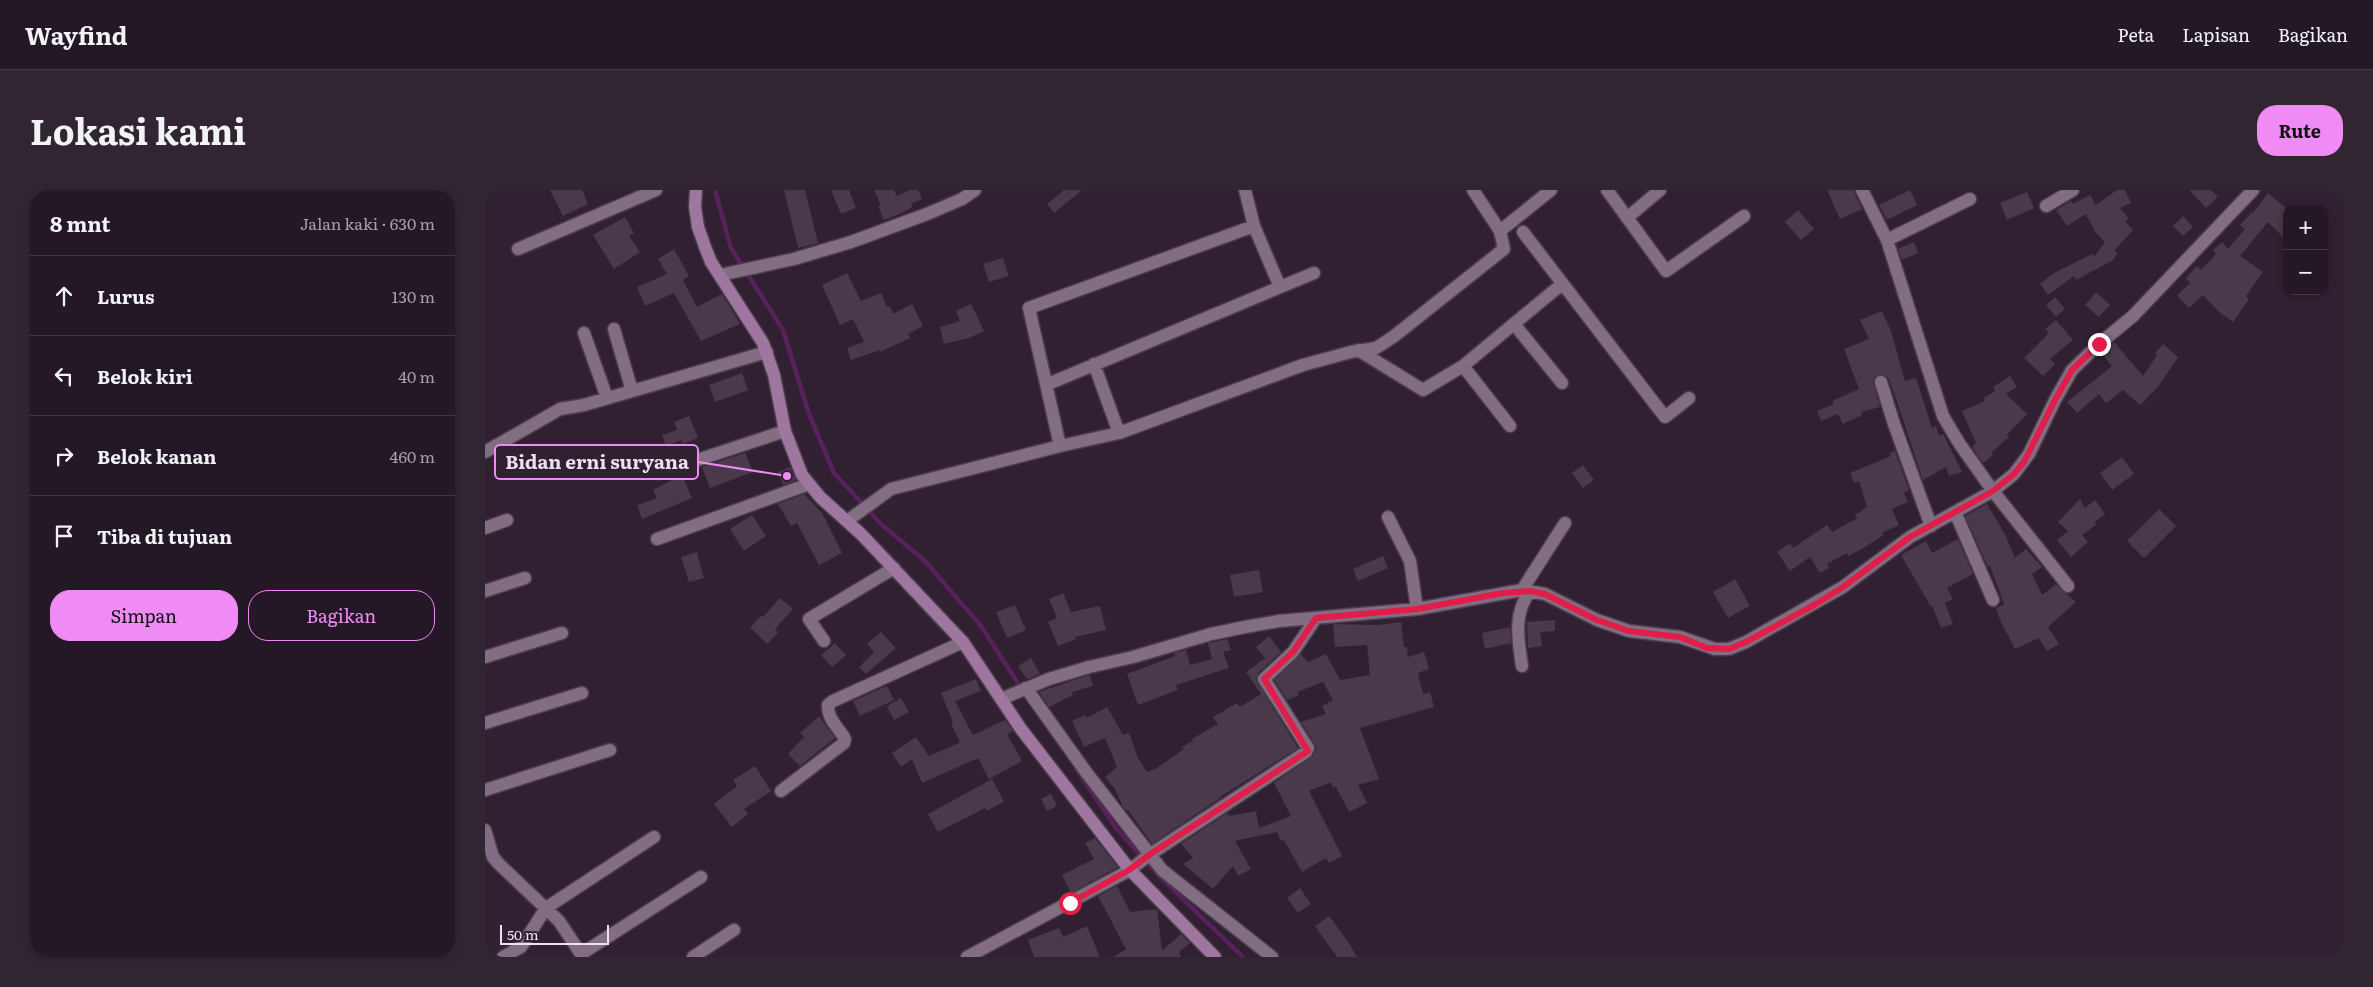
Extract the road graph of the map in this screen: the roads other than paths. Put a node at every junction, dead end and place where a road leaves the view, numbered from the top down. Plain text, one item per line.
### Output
1 (656, 190) edge
2 (696, 190) edge
3 (975, 190) edge
4 (1245, 190) edge
5 (1473, 190) edge
6 (1551, 190) edge
7 (1607, 190) edge
8 (1660, 190) edge
9 (1862, 190) edge
10 (2073, 190) edge
11 (2253, 190) edge
12 (1970, 199) dead end
13 (2046, 206) dead end
14 (1744, 216) dead end
15 (1627, 218) junction
16 (1254, 226) junction
17 (1500, 230) junction
18 (1523, 232) dead end
19 (1887, 240) junction
20 (518, 249) dead end
21 (726, 273) junction
22 (1315, 273) dead end
23 (1562, 284) junction
24 (1280, 287) junction
25 (1515, 324) junction
26 (614, 329) dead end
27 (584, 332) dead end
28 (1358, 350) junction
29 (767, 352) junction
30 (1094, 364) junction
31 (1463, 366) junction
32 (1881, 382) dead end
33 (1048, 384) junction
34 (1562, 384) dead end
35 (631, 391) junction
36 (607, 398) junction
37 (1689, 398) dead end
38 (1510, 426) dead end
39 (785, 431) junction
40 (1119, 433) junction
41 (1060, 446) junction
42 (485, 452) edge
43 (658, 473) dead end
44 (809, 484) junction
45 (1993, 491) junction
46 (1955, 512) junction
47 (1388, 517) dead end
48 (507, 520) dead end
49 (847, 521) junction
50 (1565, 523) dead end
51 (1931, 526) junction
52 (485, 528) edge
53 (657, 539) dead end
54 (894, 568) junction
55 (525, 578) dead end
56 (2068, 586) dead end
57 (1526, 591) junction
58 (485, 592) edge
59 (1993, 600) dead end
60 (1417, 609) junction
61 (1316, 618) junction
62 (562, 633) dead end
63 (824, 641) dead end
64 (963, 642) junction
65 (485, 657) edge
66 (1522, 666) dead end
67 (1024, 689) junction
68 (582, 693) dead end
69 (1005, 697) junction
70 (485, 724) edge
71 (610, 750) dead end
72 (485, 790) edge
73 (781, 791) dead end
74 (485, 830) edge
75 (654, 837) dead end
76 (1148, 855) junction
77 (489, 859) edge
78 (1133, 868) junction
79 (701, 877) dead end
80 (546, 908) junction
81 (734, 930) dead end
82 (582, 956) edge
83 (503, 957) edge
84 (693, 957) edge
85 (967, 957) edge
86 (1215, 957) edge
87 (1272, 957) edge

1 - 20 street
2 - 21 street
3 - 21 street
4 - 16 street
5 - 17 street
6 - 17 street
7 - 15 street
8 - 15 street
9 - 19 street
10 - 13 street
11 - 45 street
12 - 19 street
14 - 15 street
16 - 24 street
16 - 33 street
17 - 28 street
18 - 23 street
19 - 45 street
21 - 29 street
22 - 24 street
23 - 25 street
23 - 37 street
24 - 30 street
25 - 31 street
25 - 34 street
26 - 35 street
27 - 36 street
28 - 31 street
28 - 40 street
29 - 35 street
29 - 39 street
30 - 33 street
30 - 40 street
31 - 38 street
32 - 51 street
33 - 41 street
35 - 36 street
36 - 42 street
39 - 43 street
39 - 44 street
40 - 41 street
41 - 49 street
44 - 49 street
44 - 53 street
45 - 46 street
45 - 56 street
46 - 51 street
46 - 59 street
47 - 60 street
48 - 52 street
49 - 54 street
50 - 57 street
51 - 57 street
54 - 63 street
54 - 64 street
55 - 58 street
57 - 60 street
57 - 66 street
60 - 61 street
61 - 67 street
61 - 76 street
62 - 65 street
64 - 69 street
64 - 73 street
67 - 69 street
67 - 76 street
68 - 70 street
69 - 78 street
71 - 72 street
74 - 77 street
75 - 80 street
76 - 78 street
76 - 87 street
77 - 80 street
78 - 85 street
78 - 86 street
79 - 82 street
80 - 82 street
80 - 83 street
81 - 84 street

